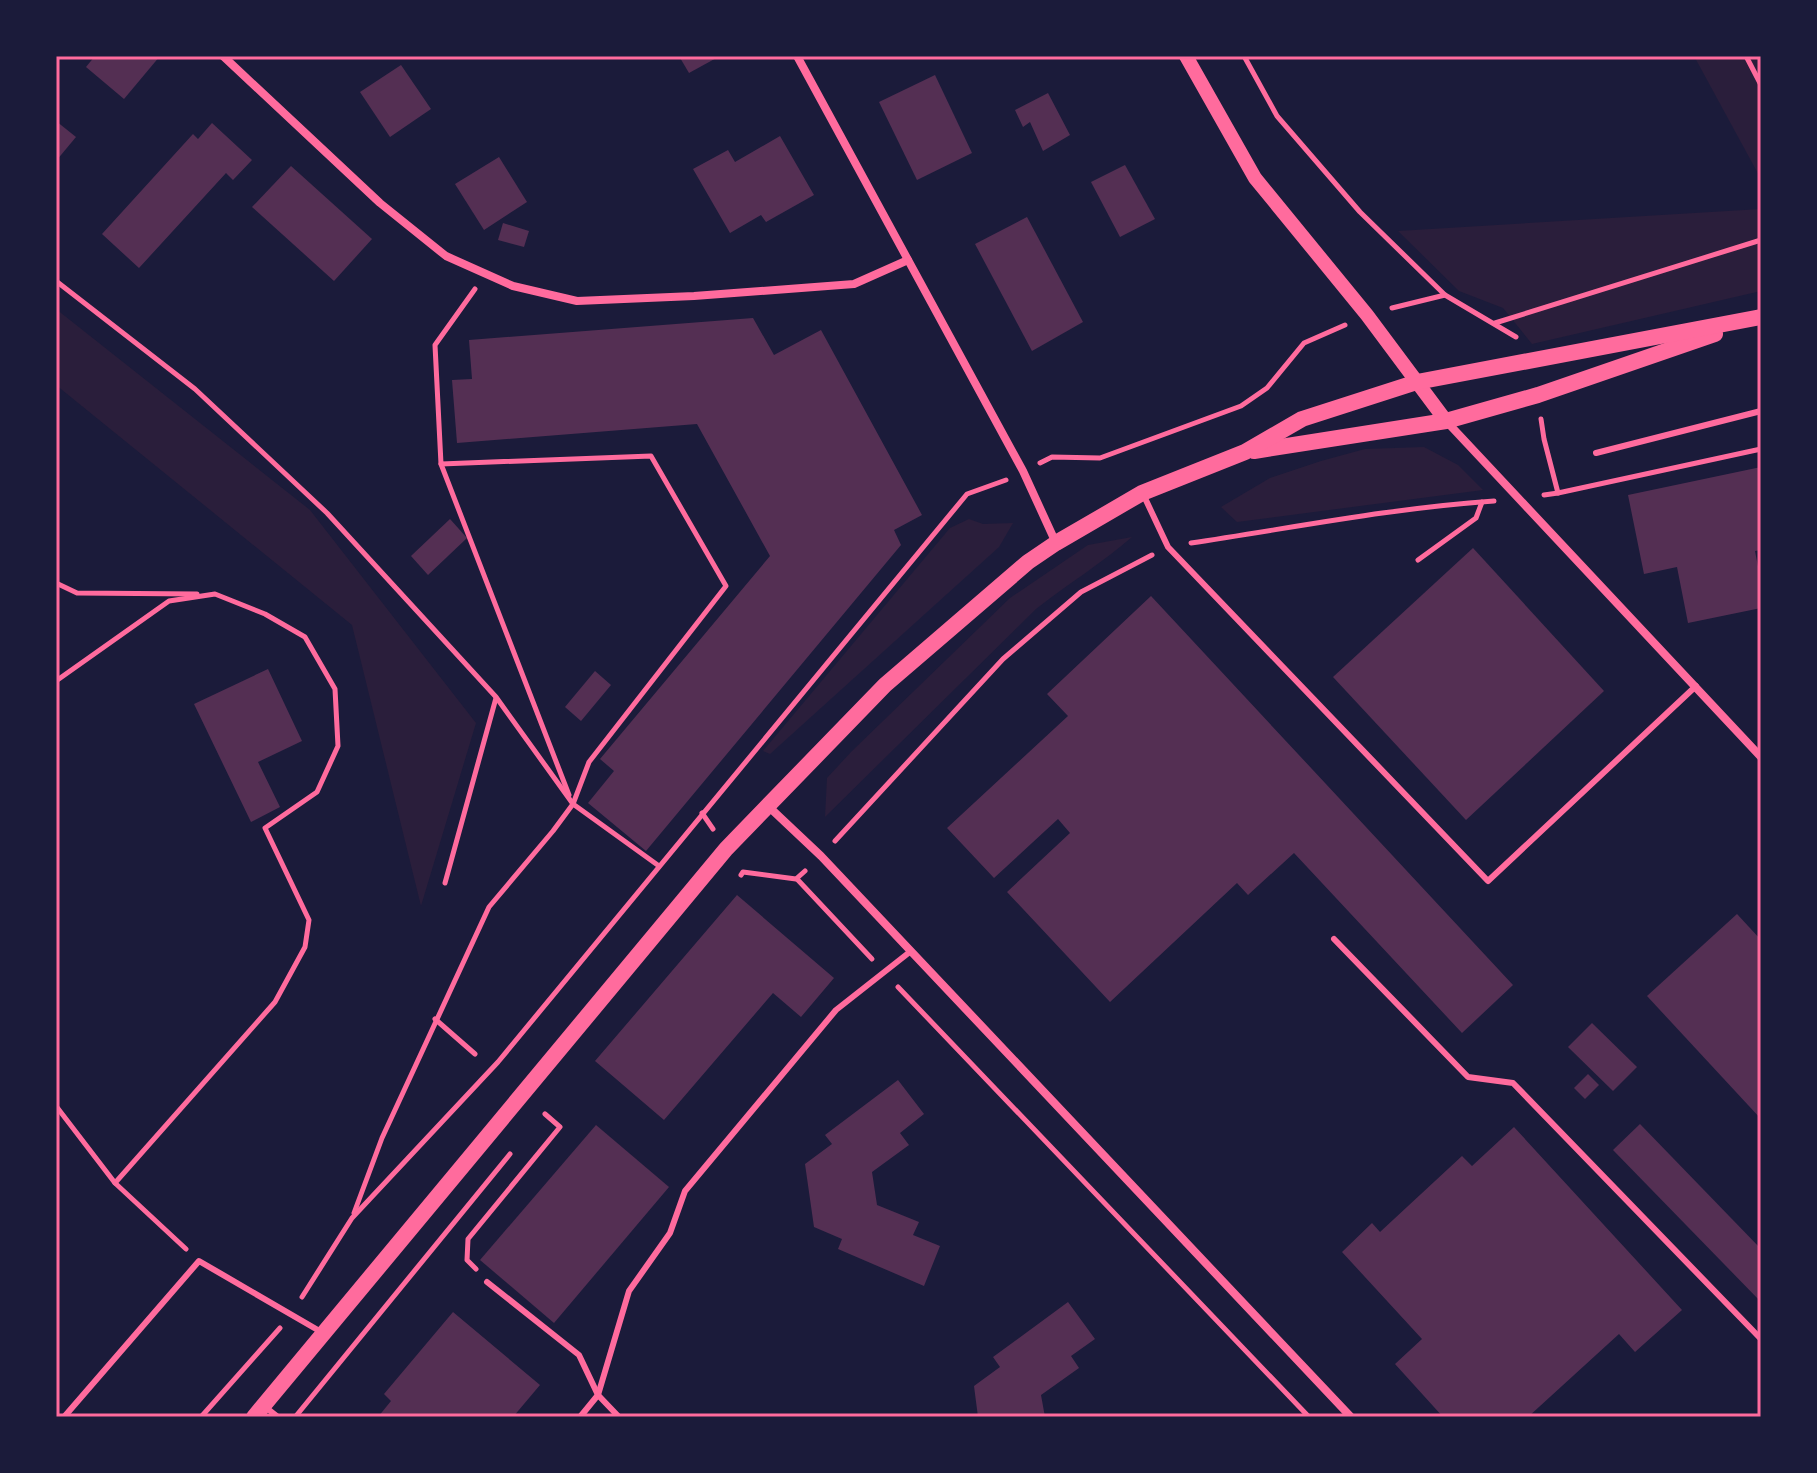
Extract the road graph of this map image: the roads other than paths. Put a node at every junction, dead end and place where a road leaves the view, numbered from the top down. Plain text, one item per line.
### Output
1 (223, 56) edge
2 (797, 56) edge
3 (1186, 56) edge
4 (908, 260) junction
5 (1761, 318) edge
6 (1417, 382) junction
7 (1761, 411) edge
8 (1446, 421) junction
9 (1245, 452) junction
10 (1596, 453) dead end
11 (1142, 493) junction
12 (1056, 543) junction
13 (1696, 686) junction
14 (1761, 757) edge
15 (768, 806) junction
16 (1334, 939) dead end
17 (911, 951) junction
18 (487, 1282) road end
19 (323, 1333) junction
20 (1761, 1339) edge
21 (598, 1395) junction
22 (259, 1411) edge
23 (64, 1417) edge
24 (278, 1417) edge
25 (580, 1417) edge
26 (619, 1417) edge
27 (1351, 1417) edge

1 - 4 street
2 - 4 street
3 - 6 street
4 - 12 street
5 - 6 main road
5 - 8 main road
6 - 8 street
6 - 9 main road
7 - 10 lane
8 - 9 main road
8 - 13 street
9 - 11 main road
11 - 12 main road
11 - 13 lane
12 - 15 main road
13 - 14 street
15 - 17 street
15 - 19 main road
16 - 20 lane
17 - 21 lane
17 - 27 street
18 - 21 lane
19 - 22 main road
19 - 23 lane
21 - 25 lane
21 - 26 lane
22 - 24 lane

